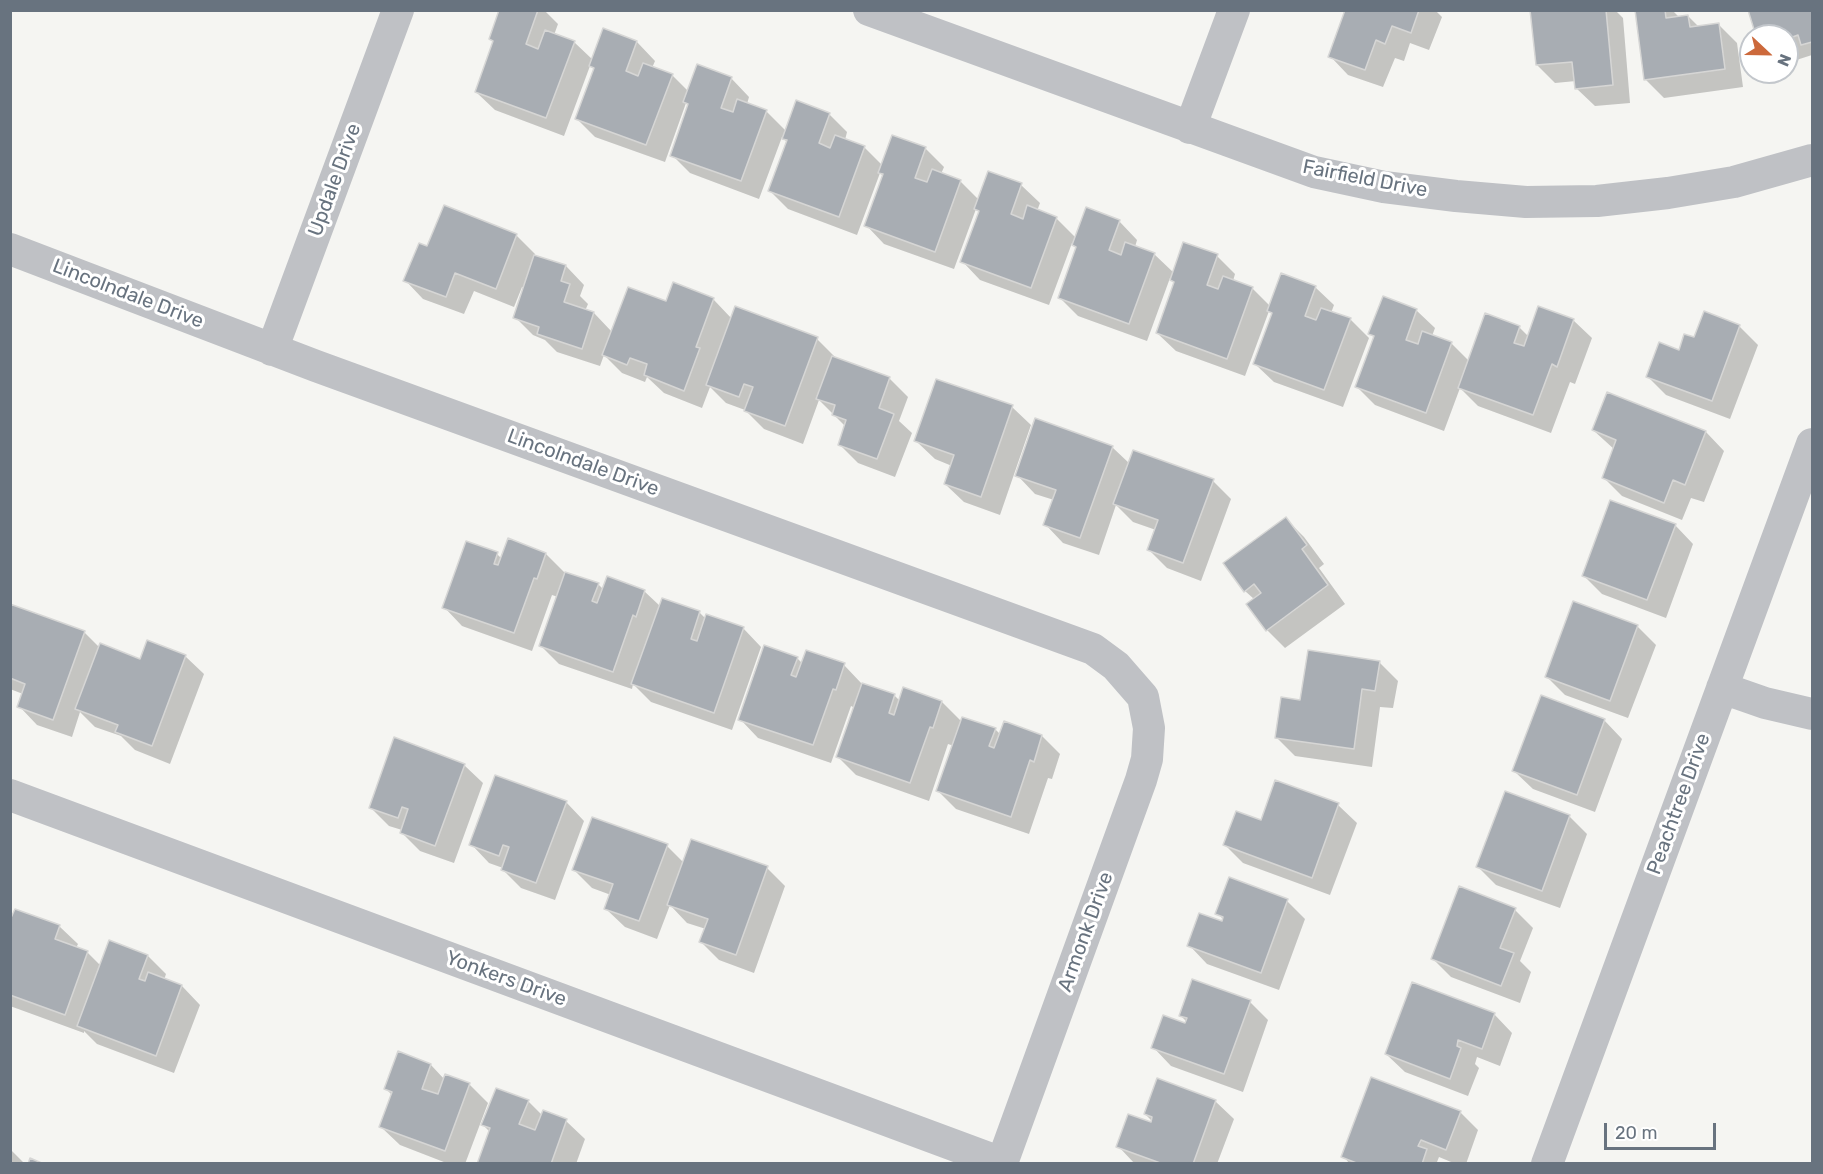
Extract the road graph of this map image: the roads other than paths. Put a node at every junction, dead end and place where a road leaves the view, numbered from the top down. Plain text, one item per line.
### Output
1 (399, 10) edge
2 (869, 10) edge
3 (1234, 10) edge
4 (1190, 128) junction
5 (1812, 160) edge
6 (10, 249) edge
7 (272, 350) junction
8 (1812, 444) edge
9 (1722, 688) junction
10 (1143, 697) joint
11 (1812, 714) edge
12 (10, 795) edge
13 (1002, 1164) edge
14 (1547, 1164) edge

1 - 7 street, Updale Drive
2 - 4 street, Fairfield Drive
3 - 4 street
4 - 5 street, Fairfield Drive
6 - 7 street, Lincolndale Drive
7 - 10 street, Lincolndale Drive
8 - 9 street, Peachtree Drive
9 - 11 street
9 - 14 street, Peachtree Drive
10 - 13 street, Armonk Drive
12 - 13 street, Yonkers Drive

